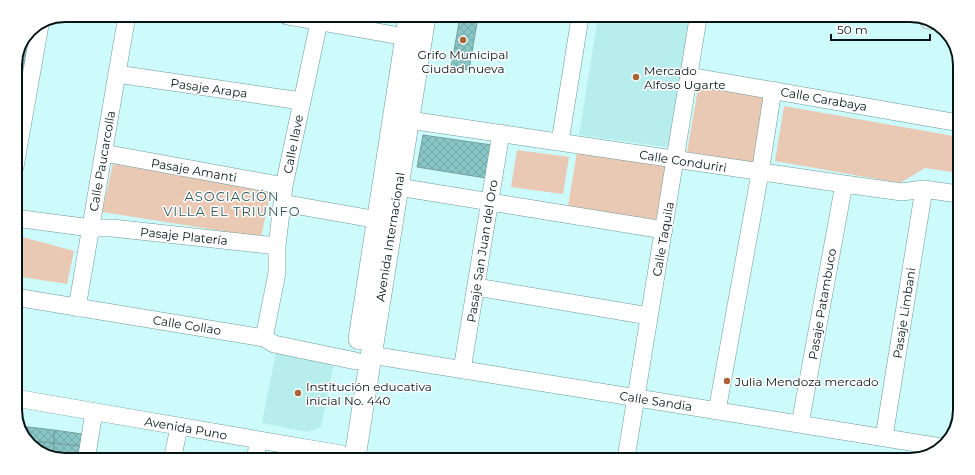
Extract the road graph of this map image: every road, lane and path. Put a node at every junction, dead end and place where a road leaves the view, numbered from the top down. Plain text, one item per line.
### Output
1 (126, 22) edge
2 (319, 22) joint
3 (424, 22) edge
4 (579, 22) edge
5 (698, 22) edge
6 (407, 27) edge
7 (39, 32) edge
8 (117, 74) junction
9 (689, 76) junction
10 (773, 90) junction
11 (301, 101) junction
12 (409, 120) junction
13 (953, 122) edge
14 (22, 127) edge
15 (501, 133) junction
16 (560, 142) junction
17 (104, 153) junction
18 (676, 159) junction
19 (760, 173) junction
20 (844, 184) junction
21 (284, 186) junction
22 (398, 186) junction
23 (924, 189) junction
24 (953, 193) edge
25 (282, 203) junction
26 (490, 203) junction
27 (22, 219) edge
28 (385, 221) junction
29 (91, 228) junction
30 (664, 230) junction
31 (277, 246) junction
32 (476, 287) junction
33 (22, 298) edge
34 (77, 308) junction
35 (650, 316) junction
36 (264, 338) junction
37 (364, 358) junction
38 (462, 370) junction
39 (636, 398) junction
40 (22, 399) edge
41 (717, 411) junction
42 (94, 412) junction
43 (800, 424) junction
44 (179, 427) junction
45 (884, 437) junction
46 (934, 446) edge
47 (257, 449) edge
48 (87, 453) edge
49 (174, 453) edge
50 (310, 453) edge
51 (350, 453) edge
52 (627, 453) edge

1 - 8 street, Calle Paucarcolla
2 - 6 street
2 - 11 street, Calle Ilave
3 - 12 main road, Avenida Internacional
4 - 16 street
5 - 9 street, Calle Taquila
6 - 28 main road, Avenida Internacional
7 - 14 street
8 - 11 street, Pasaje Arapa
8 - 17 street, Calle Paucarcolla
9 - 10 street, Calle Carabaya
9 - 18 street, Calle Taquila
10 - 13 street, Calle Carabaya
10 - 19 street
11 - 21 street, Calle Ilave
12 - 15 street, Calle Conduriri
12 - 22 main road, Avenida Internacional
15 - 16 street, Calle Conduriri
15 - 26 street, Pasaje San Juan del Oro
16 - 18 street, Calle Conduriri
17 - 21 street, Pasaje Amanti
17 - 29 street, Calle Paucarcolla
18 - 19 street, Calle Conduriri
18 - 30 street, Calle Taquila
19 - 20 street, Calle Conduriri
19 - 41 street
20 - 23 street, Calle Conduriri
20 - 43 street, Pasaje Patambuco
21 - 25 street, Calle Ilave
22 - 26 street
22 - 28 main road, Avenida Internacional
23 - 24 street, Calle Conduriri
23 - 45 street, Pasaje Limbani
25 - 28 street
25 - 31 street, Calle Ilave
26 - 30 street
26 - 32 street, Pasaje San Juan del Oro
27 - 29 street, Pasaje Platería
28 - 37 main road, Avenida Internacional
29 - 31 street, Pasaje Platería
29 - 34 street, Calle Paucarcolla
30 - 35 street, Calle Taquila
31 - 36 street, Calle Ilave
32 - 35 street
32 - 38 street, Pasaje San Juan del Oro
33 - 34 street, Calle Collao
34 - 36 street, Calle Collao
35 - 39 street, Calle Taquila
36 - 37 street, Calle Collao
37 - 38 street, Calle Sandia
37 - 51 main road, Avenida Internacional
38 - 39 street, Calle Sandia
39 - 41 street, Calle Sandia
39 - 52 street, Calle Taquila
40 - 42 street, Avenida Puno
41 - 43 street, Calle Sandia
42 - 44 street, Avenida Puno
42 - 48 street
43 - 45 street, Calle Sandia
44 - 47 street, Avenida Puno
44 - 49 street
45 - 46 street, Calle Sandia
47 - 50 street, Avenida Puno

